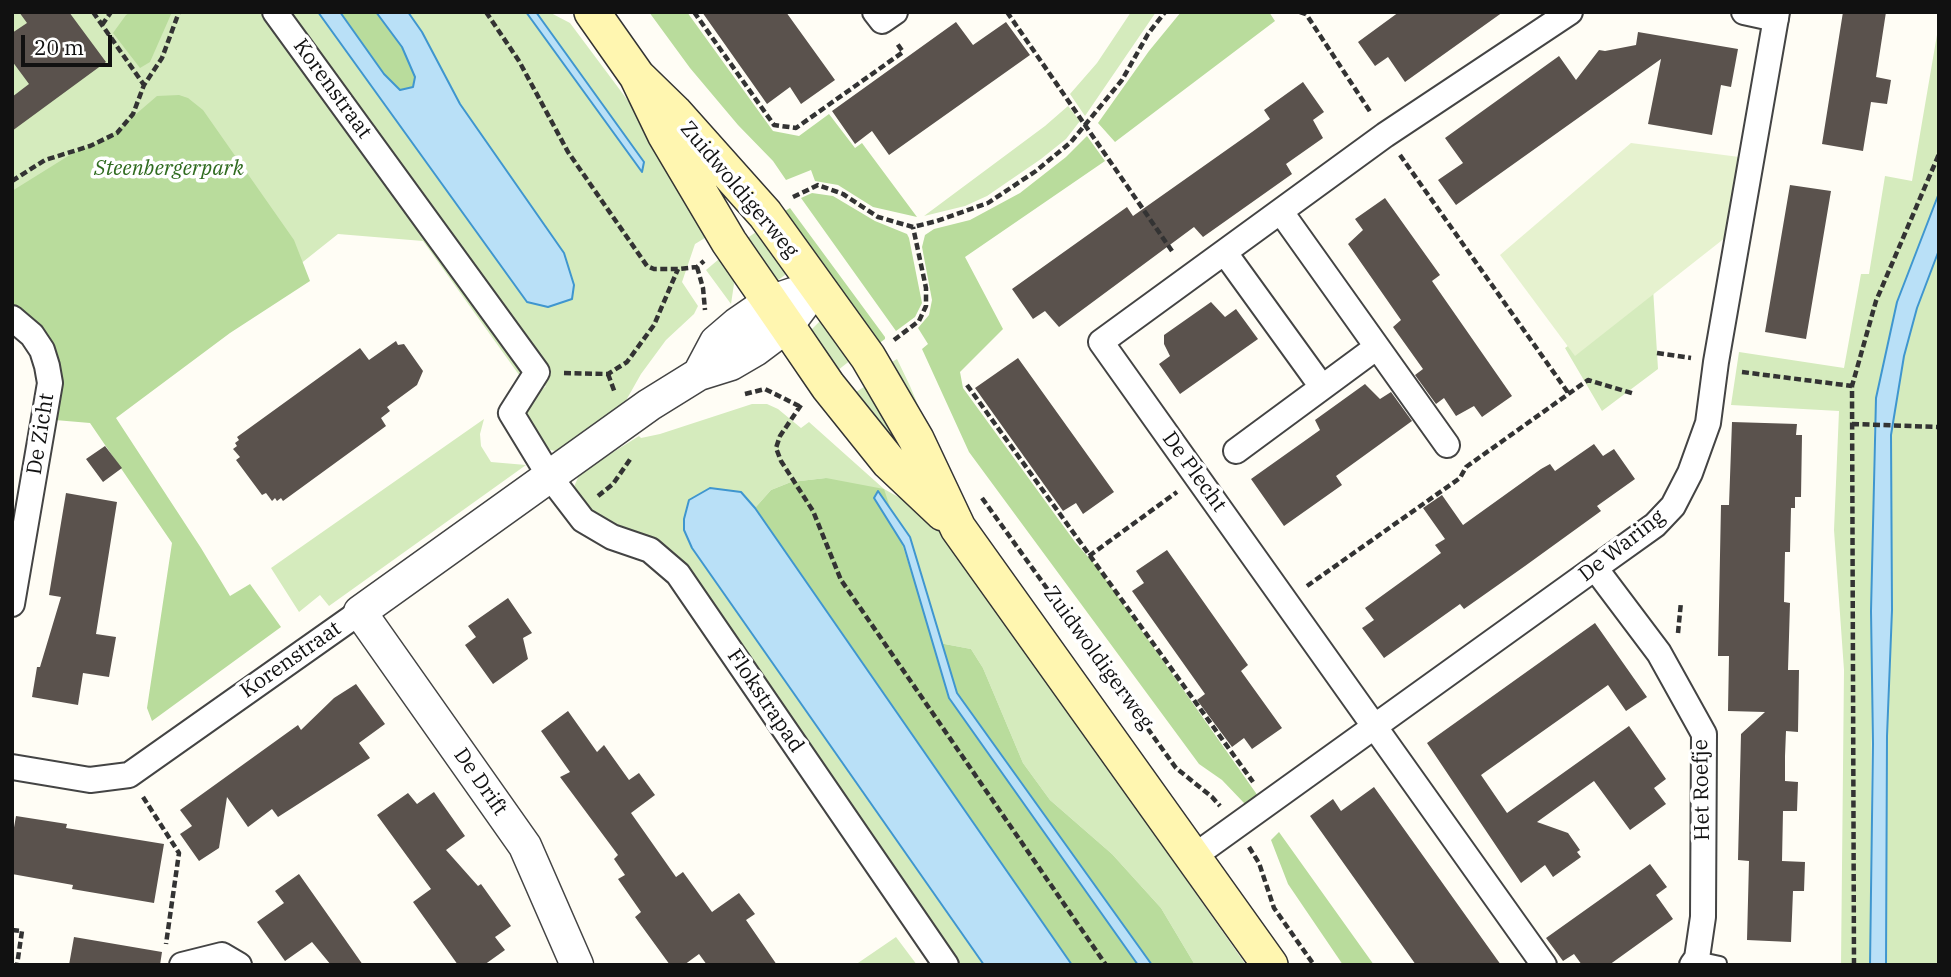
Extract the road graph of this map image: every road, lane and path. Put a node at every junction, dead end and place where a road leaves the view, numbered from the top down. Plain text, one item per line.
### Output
1 (93, 12) edge
2 (111, 12) edge
3 (179, 12) edge
4 (275, 12) edge
5 (486, 12) edge
6 (592, 12) edge
7 (694, 12) edge
8 (1007, 12) edge
9 (1165, 12) edge
10 (1300, 12) edge
11 (1570, 12) edge
12 (1744, 12) edge
13 (884, 15) edge
14 (1777, 16) edge
15 (102, 25) junction
16 (638, 76) junction
17 (144, 85) junction
18 (1085, 124) junction
19 (1385, 135) junction
20 (1939, 154) edge
21 (12, 181) edge
22 (793, 197) dead end
23 (1281, 212) junction
24 (913, 227) junction
25 (1225, 253) junction
26 (697, 267) dead end
27 (678, 269) junction
28 (1190, 278) junction
29 (817, 286) junction
30 (778, 314) junction
31 (12, 318) edge
32 (899, 347) dead end
33 (1377, 347) junction
34 (1714, 369) junction
35 (537, 372) junction
36 (967, 385) dead end
37 (1852, 386) junction
38 (1322, 387) junction
39 (1569, 394) junction
40 (1635, 394) dead end
41 (799, 406) dead end
42 (1852, 424) junction
43 (1939, 427) edge
44 (1447, 445) dead end
45 (1236, 451) dead end
46 (550, 477) junction
47 (1197, 477) junction
48 (978, 492) dead end
49 (958, 528) junction
50 (1089, 556) junction
51 (1595, 569) junction
52 (1286, 601) junction
53 (12, 604) edge
54 (360, 612) junction
55 (1376, 726) junction
56 (12, 767) edge
57 (129, 775) junction
58 (1268, 802) junction
59 (1236, 825) junction
60 (1193, 857) junction
61 (12, 930) edge
62 (572, 963) edge
63 (1703, 963) edge
64 (182, 964) edge
65 (17, 965) edge
66 (239, 965) edge
67 (946, 965) edge
68 (1106, 965) edge
69 (1270, 965) edge
70 (1314, 965) edge
71 (1544, 965) edge
72 (1854, 965) edge

1 - 15 path
2 - 15 path
3 - 17 path
4 - 35 street, Korenstraat
5 - 27 path
6 - 16 main road, Zuidwoldigerweg
7 - 13 path
8 - 18 path
9 - 18 path
10 - 19 path
11 - 19 street, De Plecht
12 - 14 street
14 - 34 street, De Waring
15 - 17 path
16 - 29 main road, Zuidwoldigerweg
16 - 30 main road, Zuidwoldigerweg
17 - 21 path
18 - 24 path
18 - 28 path
19 - 23 street, De Plecht
19 - 39 path
20 - 37 path
22 - 24 path
23 - 25 street, De Plecht
23 - 33 street
24 - 32 path
25 - 28 street, De Plecht
25 - 38 street
26 - 27 path
27 - 35 path
28 - 47 street, De Plecht
29 - 30 street, Korenstraat
29 - 49 main road, Zuidwoldigerweg
30 - 46 street, Korenstraat
30 - 49 main road, Zuidwoldigerweg
31 - 53 street, De Zicht
33 - 38 street
33 - 44 street
34 - 37 path
34 - 51 street, De Waring
35 - 46 street
36 - 50 path
37 - 42 path
38 - 45 street
39 - 40 path
39 - 52 path
41 - 68 path
42 - 43 path
42 - 72 path
46 - 54 street, Korenstraat
46 - 67 street, Flokstrapad
47 - 50 path
47 - 52 street, De Plecht
48 - 59 path, Zuidwoldigerweg
49 - 60 main road, Zuidwoldigerweg
50 - 58 path
51 - 55 street, De Waring
51 - 63 street, Het Roefje
52 - 55 street, De Plecht
54 - 57 street, Korenstraat
54 - 62 street, De Drift
55 - 58 street, De Waring
55 - 71 street
56 - 57 street, Korenstraat
57 - 64 path
58 - 59 street, De Waring
59 - 60 street, De Waring
59 - 70 path, Zuidwoldigerweg
60 - 69 main road, Zuidwoldigerweg
61 - 65 path
64 - 66 street

